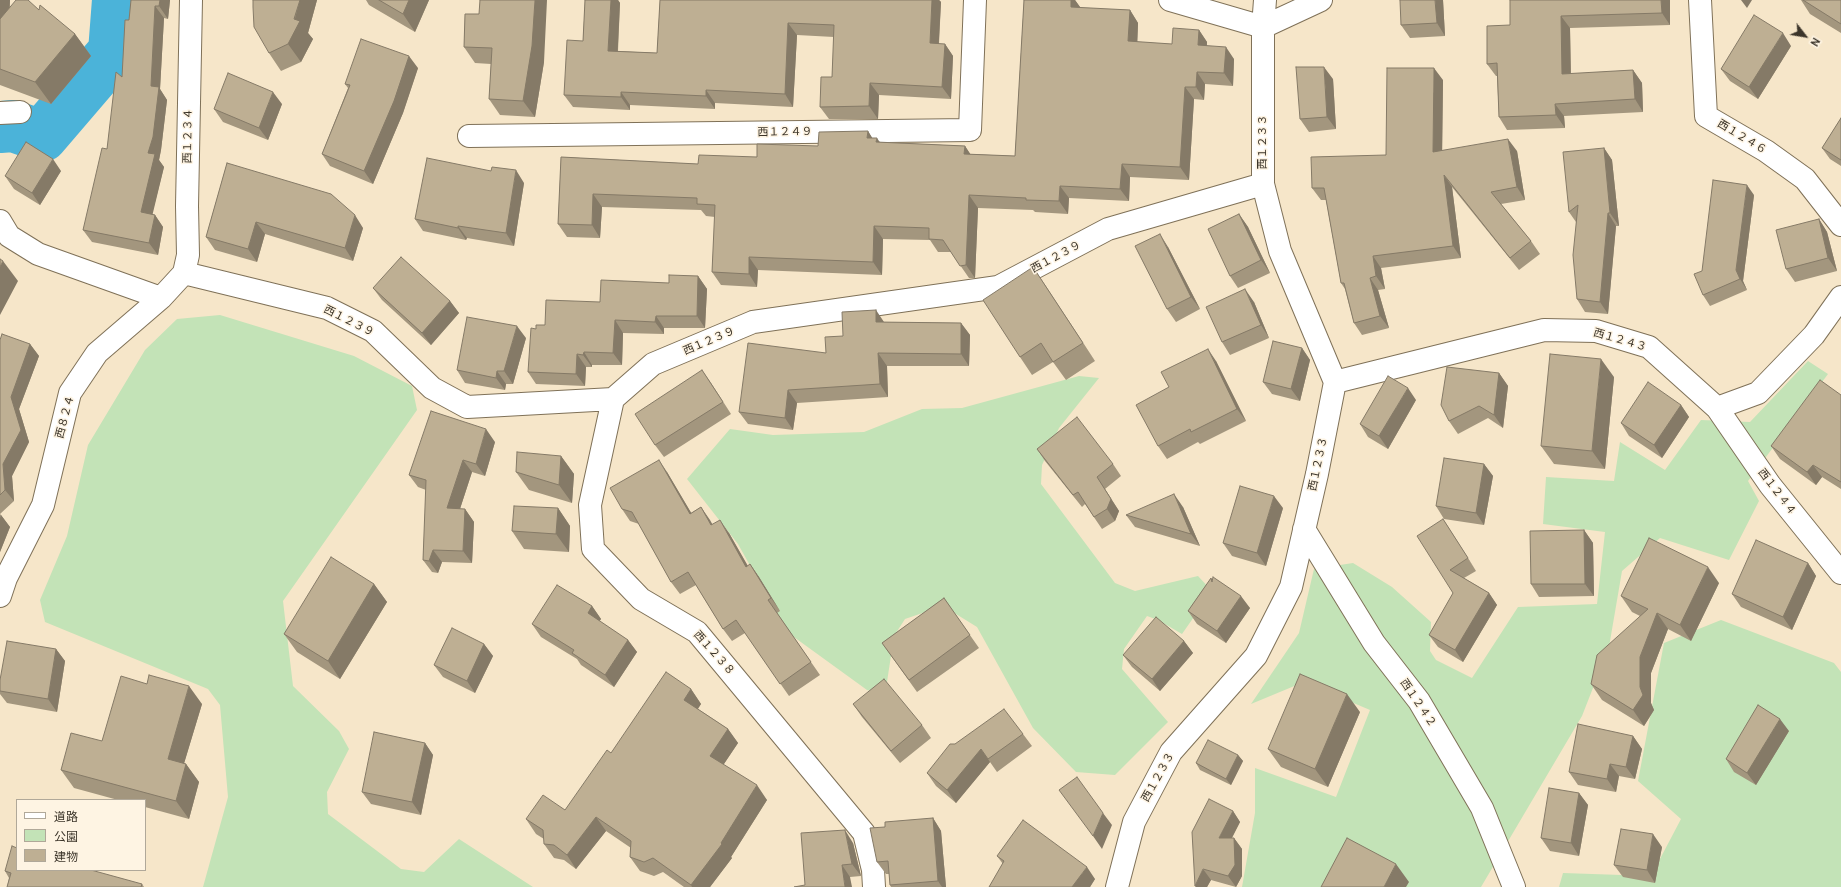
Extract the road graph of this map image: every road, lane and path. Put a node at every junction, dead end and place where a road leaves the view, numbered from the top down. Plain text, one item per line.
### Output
1 (191, 0) edge
2 (975, 0) edge
3 (1170, 0) edge
4 (1265, 0) edge
5 (1321, 0) edge
6 (1700, 0) edge
7 (1263, 27) junction
8 (469, 136) dead end
9 (1263, 184) junction
10 (0, 221) edge
11 (1841, 225) edge
12 (184, 272) junction
13 (1841, 297) edge
14 (161, 298) junction
15 (1335, 382) junction
16 (613, 399) junction
17 (1716, 408) junction
18 (1304, 530) junction
19 (1841, 573) edge
20 (0, 596) edge
21 (874, 887) edge
22 (1117, 887) edge
23 (1514, 887) edge

1 - 12 street, 西１２３４
2 - 8 street, 西１２４９
3 - 7 street
4 - 7 street, 西１２３３
5 - 7 street
6 - 11 street, 西１２４６
7 - 9 street, 西１２３３
9 - 15 street, 西１２３３
9 - 16 street, 西１２３９
10 - 14 street
12 - 14 street, 西８２４
12 - 16 street, 西１２３９
13 - 17 street
14 - 20 street, 西８２４
15 - 17 street, 西１２４３
15 - 18 street, 西１２３３
16 - 21 street, 西１２３８
17 - 19 street, 西１２４４
18 - 22 street, 西１２３３
18 - 23 street, 西１２４２

